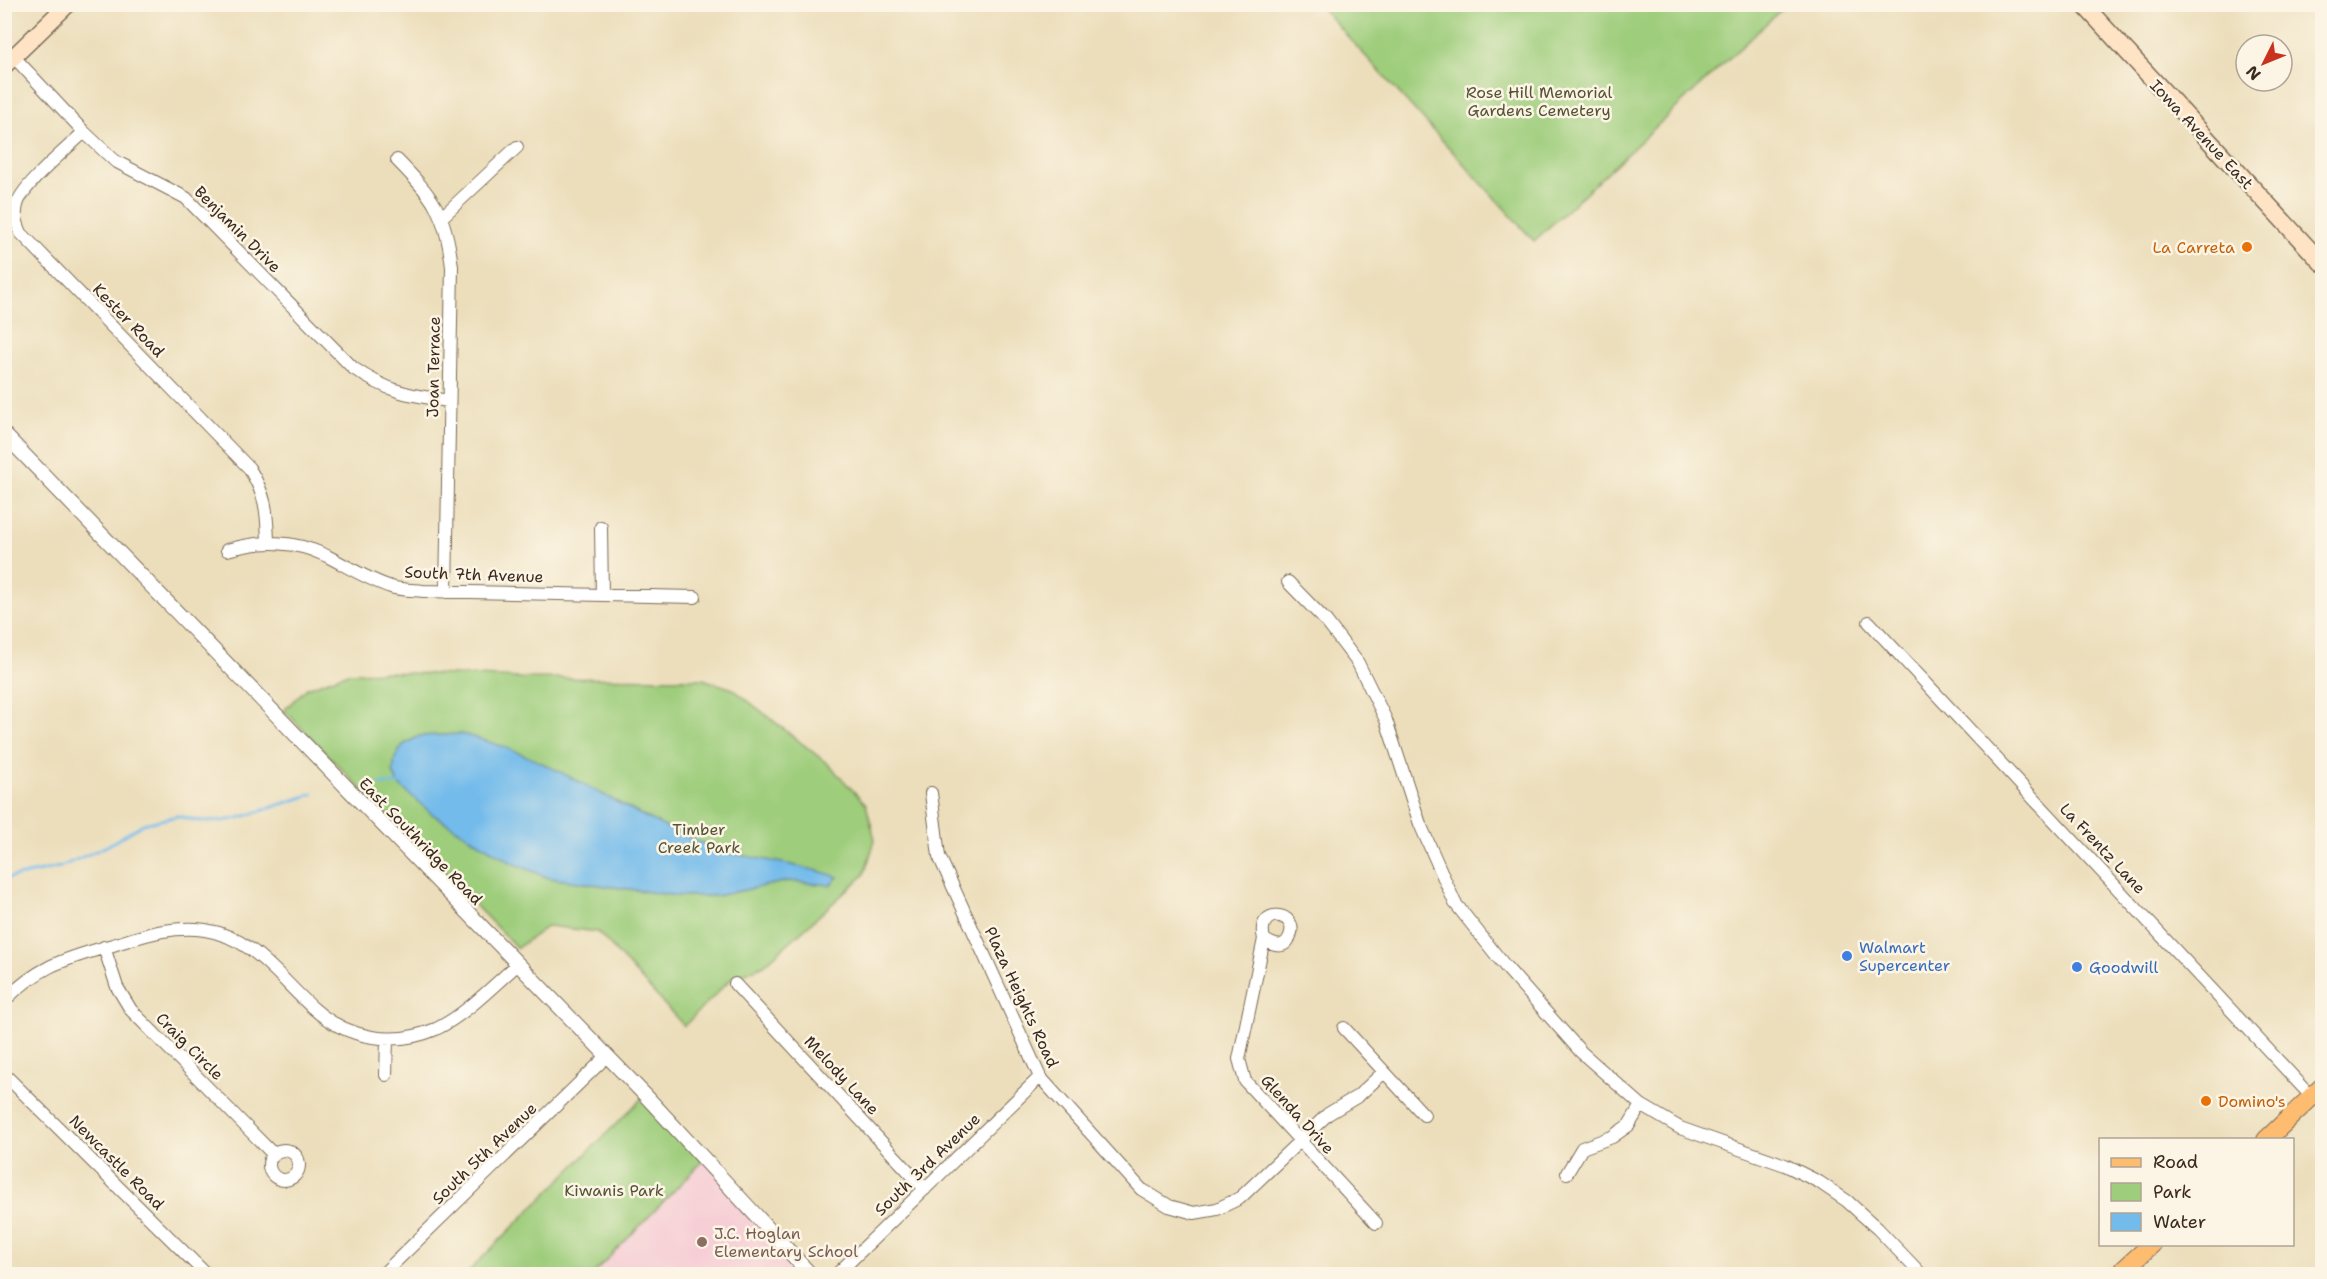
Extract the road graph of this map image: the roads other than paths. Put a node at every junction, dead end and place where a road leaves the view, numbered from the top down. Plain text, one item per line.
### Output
1 (68, 4) edge
2 (2083, 4) edge
3 (9, 62) edge
4 (84, 132) junction
5 (518, 147) dead end
6 (397, 160) dead end
7 (442, 217) junction
8 (2322, 263) edge
9 (449, 400) junction
10 (4, 434) edge
11 (601, 527) dead end
12 (268, 542) junction
13 (227, 550) dead end
14 (1288, 582) dead end
15 (446, 592) junction
16 (602, 594) junction
17 (695, 597) dead end
18 (1869, 622) dead end
19 (931, 793) dead end
20 (1264, 939) dead end
21 (104, 947) junction
22 (518, 964) junction
23 (735, 984) dead end
24 (4, 1001) edge
25 (1344, 1028) dead end
26 (387, 1040) junction
27 (607, 1056) junction
28 (1384, 1072) junction
29 (4, 1074) edge
30 (386, 1075) dead end
31 (1040, 1077) junction
32 (2317, 1092) edge
33 (1641, 1106) junction
34 (1424, 1115) dead end
35 (2268, 1138) edge
36 (1300, 1141) junction
37 (273, 1154) dead end
38 (1568, 1173) dead end
39 (925, 1189) junction
40 (1376, 1223) dead end
41 (2151, 1246) edge
42 (206, 1275) edge
43 (383, 1275) edge
44 (810, 1275) edge
45 (837, 1275) edge
46 (1922, 1275) edge
47 (2120, 1275) edge

1 - 3 main road
2 - 8 main road, Iowa Avenue East
3 - 4 street, Benjamin Drive
4 - 9 street, Benjamin Drive
4 - 12 street, Kester Road
5 - 7 street
6 - 7 street, Joan Terrace
7 - 9 street, Joan Terrace
9 - 15 street, Joan Terrace
10 - 22 street, East Southridge Road
11 - 16 street
12 - 13 street, South 7th Avenue
12 - 15 street, South 7th Avenue
14 - 33 street
15 - 16 street, South 7th Avenue
16 - 17 street, South 7th Avenue
18 - 32 street, La Frentz Lane
19 - 31 street, Plaza Heights Road
20 - 36 street, Glenda Drive
21 - 24 street
21 - 26 street
21 - 37 street, Craig Circle
22 - 26 street
22 - 27 street, East Southridge Road
23 - 39 street, Melody Lane
25 - 28 street
26 - 30 street
27 - 43 street, South 5th Avenue
27 - 44 street, East Southridge Road
28 - 34 street
28 - 36 street, Plaza Heights Road
29 - 42 street, Newcastle Road
31 - 36 street, Plaza Heights Road
31 - 39 street, South 3rd Avenue
32 - 35 main road
33 - 38 street
33 - 46 street
36 - 40 street, Glenda Drive
39 - 45 street, South 3rd Avenue
41 - 47 main road

